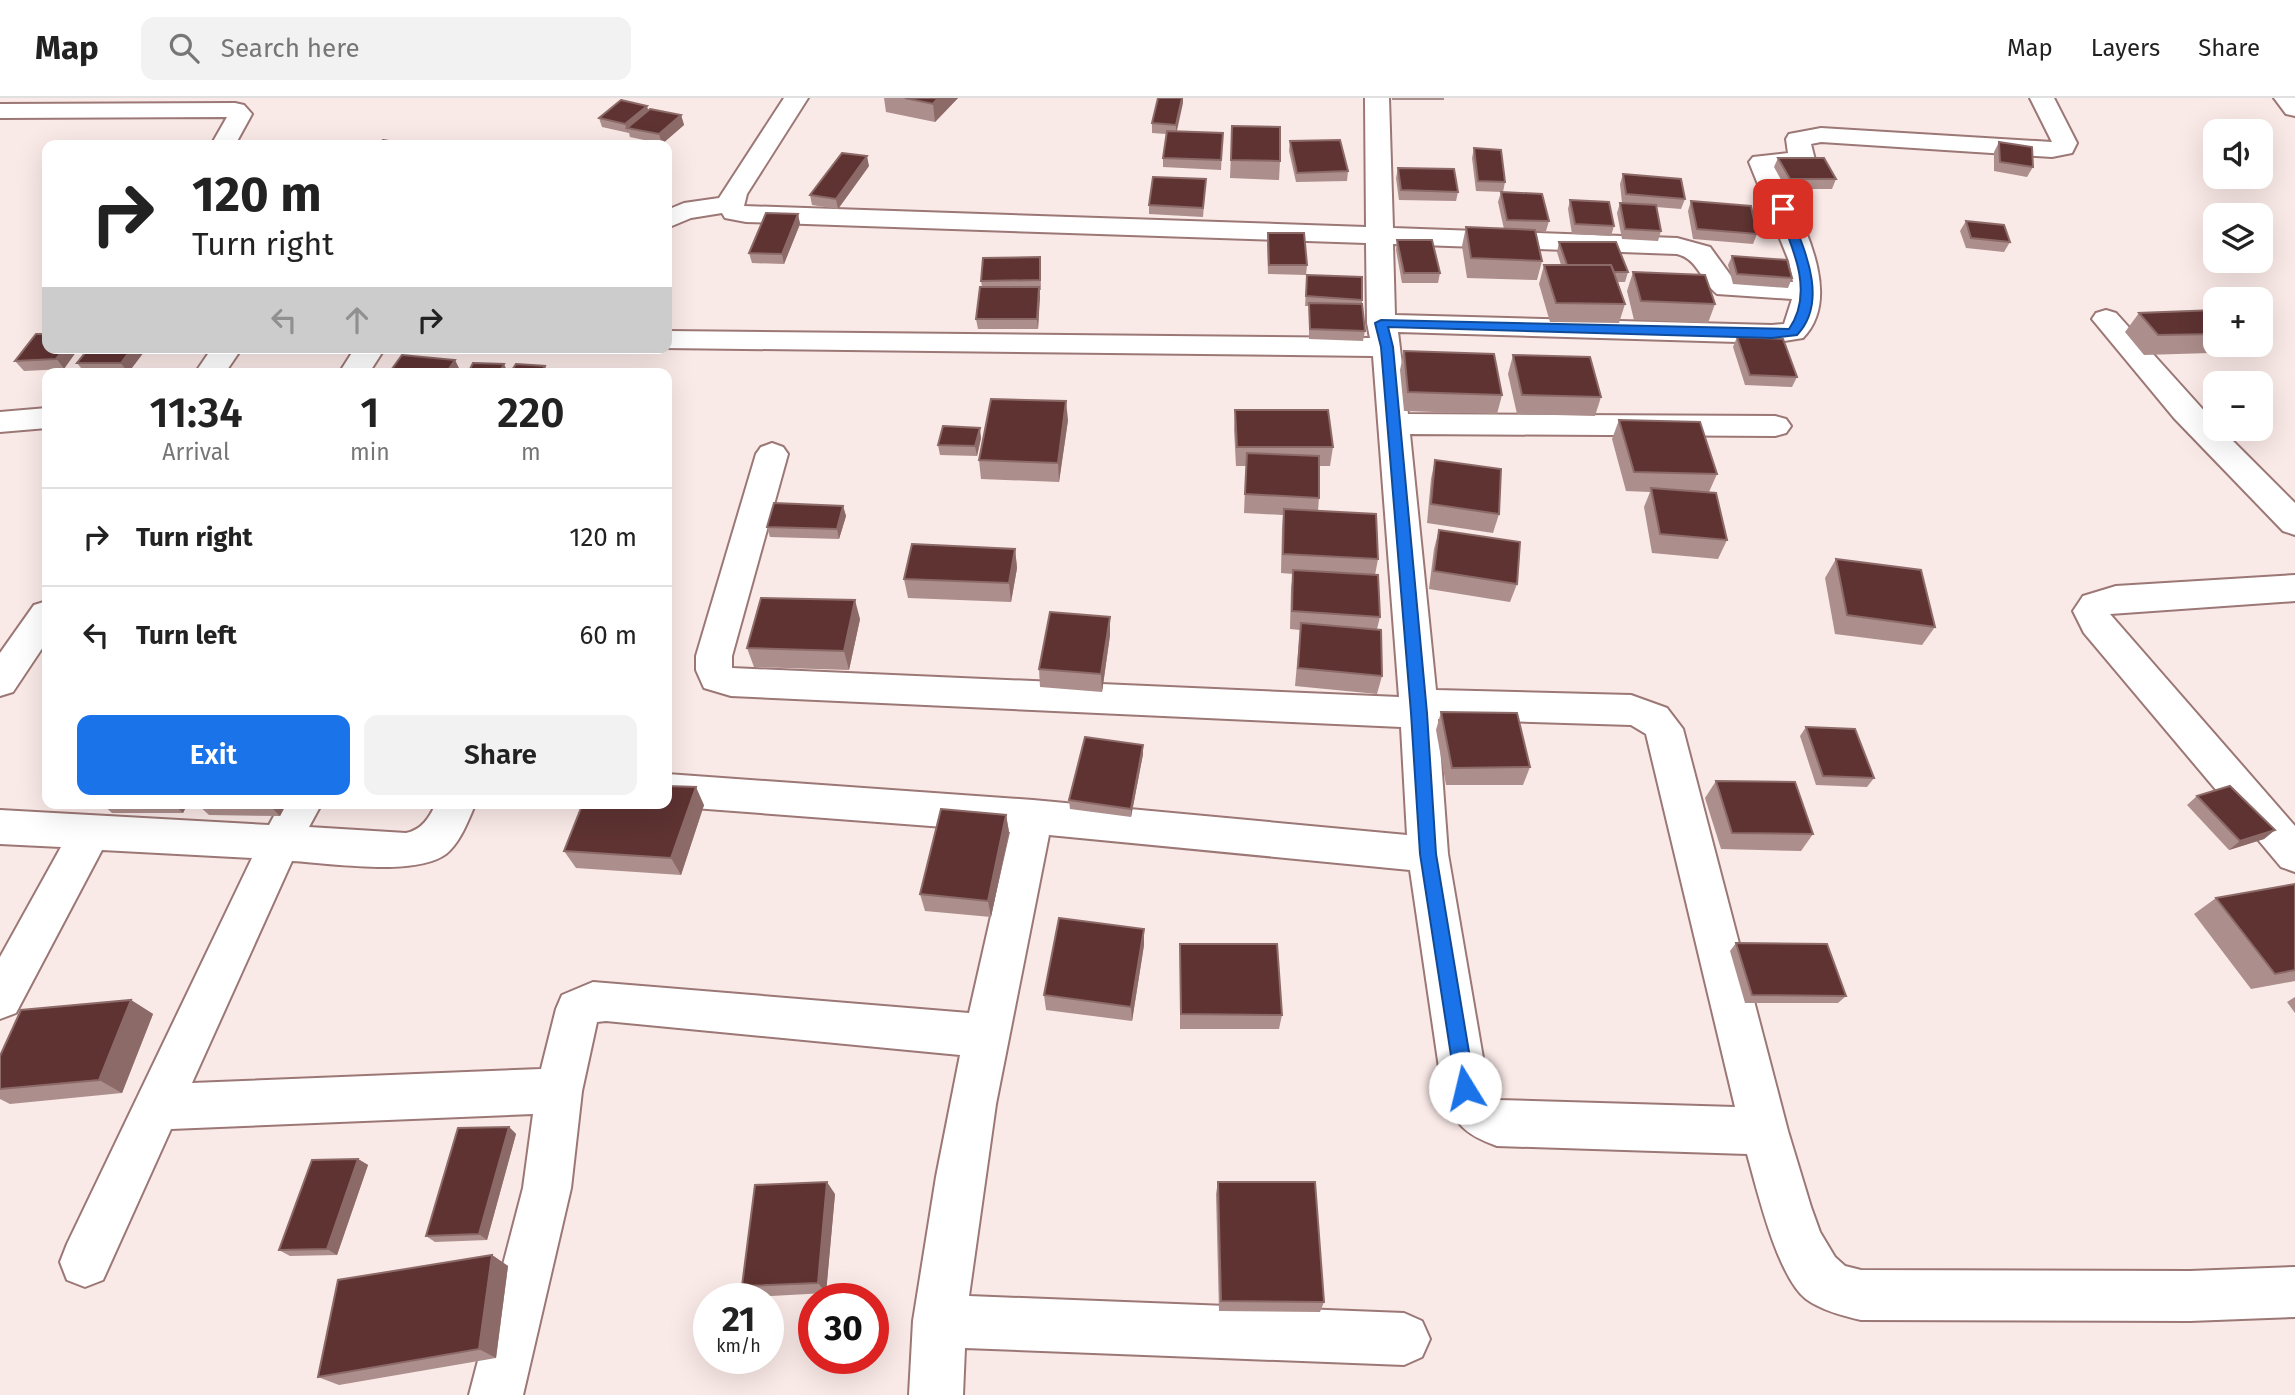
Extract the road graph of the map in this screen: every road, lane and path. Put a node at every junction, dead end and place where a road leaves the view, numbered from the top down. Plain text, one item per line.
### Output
1 (796, 98) edge
2 (1377, 98) edge
3 (2042, 98) edge
4 (2286, 98) edge
5 (2295, 109) edge
6 (0, 111) edge
7 (226, 140) edge
8 (730, 204) junction
9 (672, 217) edge
10 (1379, 234) junction
11 (1808, 291) junction
12 (2106, 318) dead end
13 (1384, 335) junction
14 (672, 340) edge
15 (42, 418) edge
16 (0, 422) edge
17 (1394, 424) junction
18 (1775, 426) dead end
19 (772, 454) dead end
20 (2295, 523) edge
21 (2295, 588) edge
22 (42, 621) edge
23 (0, 682) edge
24 (1419, 708) junction
25 (672, 790) edge
26 (299, 809) edge
27 (453, 809) edge
28 (1033, 817) junction
29 (0, 827) edge
30 (91, 831) junction
31 (280, 843) junction
32 (1428, 854) junction
33 (2295, 855) edge
34 (0, 999) edge
35 (987, 1036) junction
36 (559, 1091) junction
37 (157, 1107) junction
38 (1764, 1131) junction
39 (85, 1262) dead end
40 (2295, 1292) edge
41 (939, 1321) junction
42 (1404, 1339) dead end
43 (496, 1395) edge
44 (936, 1395) edge

1 - 8 street
2 - 10 street
3 - 11 street
4 - 5 street
6 - 7 street
8 - 9 street
8 - 10 street
10 - 11 street
10 - 13 street
11 - 13 street
12 - 20 street
13 - 14 street
13 - 17 street
15 - 16 street
17 - 18 street
17 - 24 street
19 - 24 street
21 - 33 street
22 - 23 street
24 - 32 street
24 - 38 street
25 - 28 street
26 - 31 street
27 - 31 street
28 - 32 street
28 - 35 street
29 - 30 street
30 - 31 street
30 - 34 street
31 - 37 street
32 - 38 street
35 - 36 street
35 - 41 street
36 - 37 street
36 - 43 street
37 - 39 street
38 - 40 street
41 - 42 street
41 - 44 street

